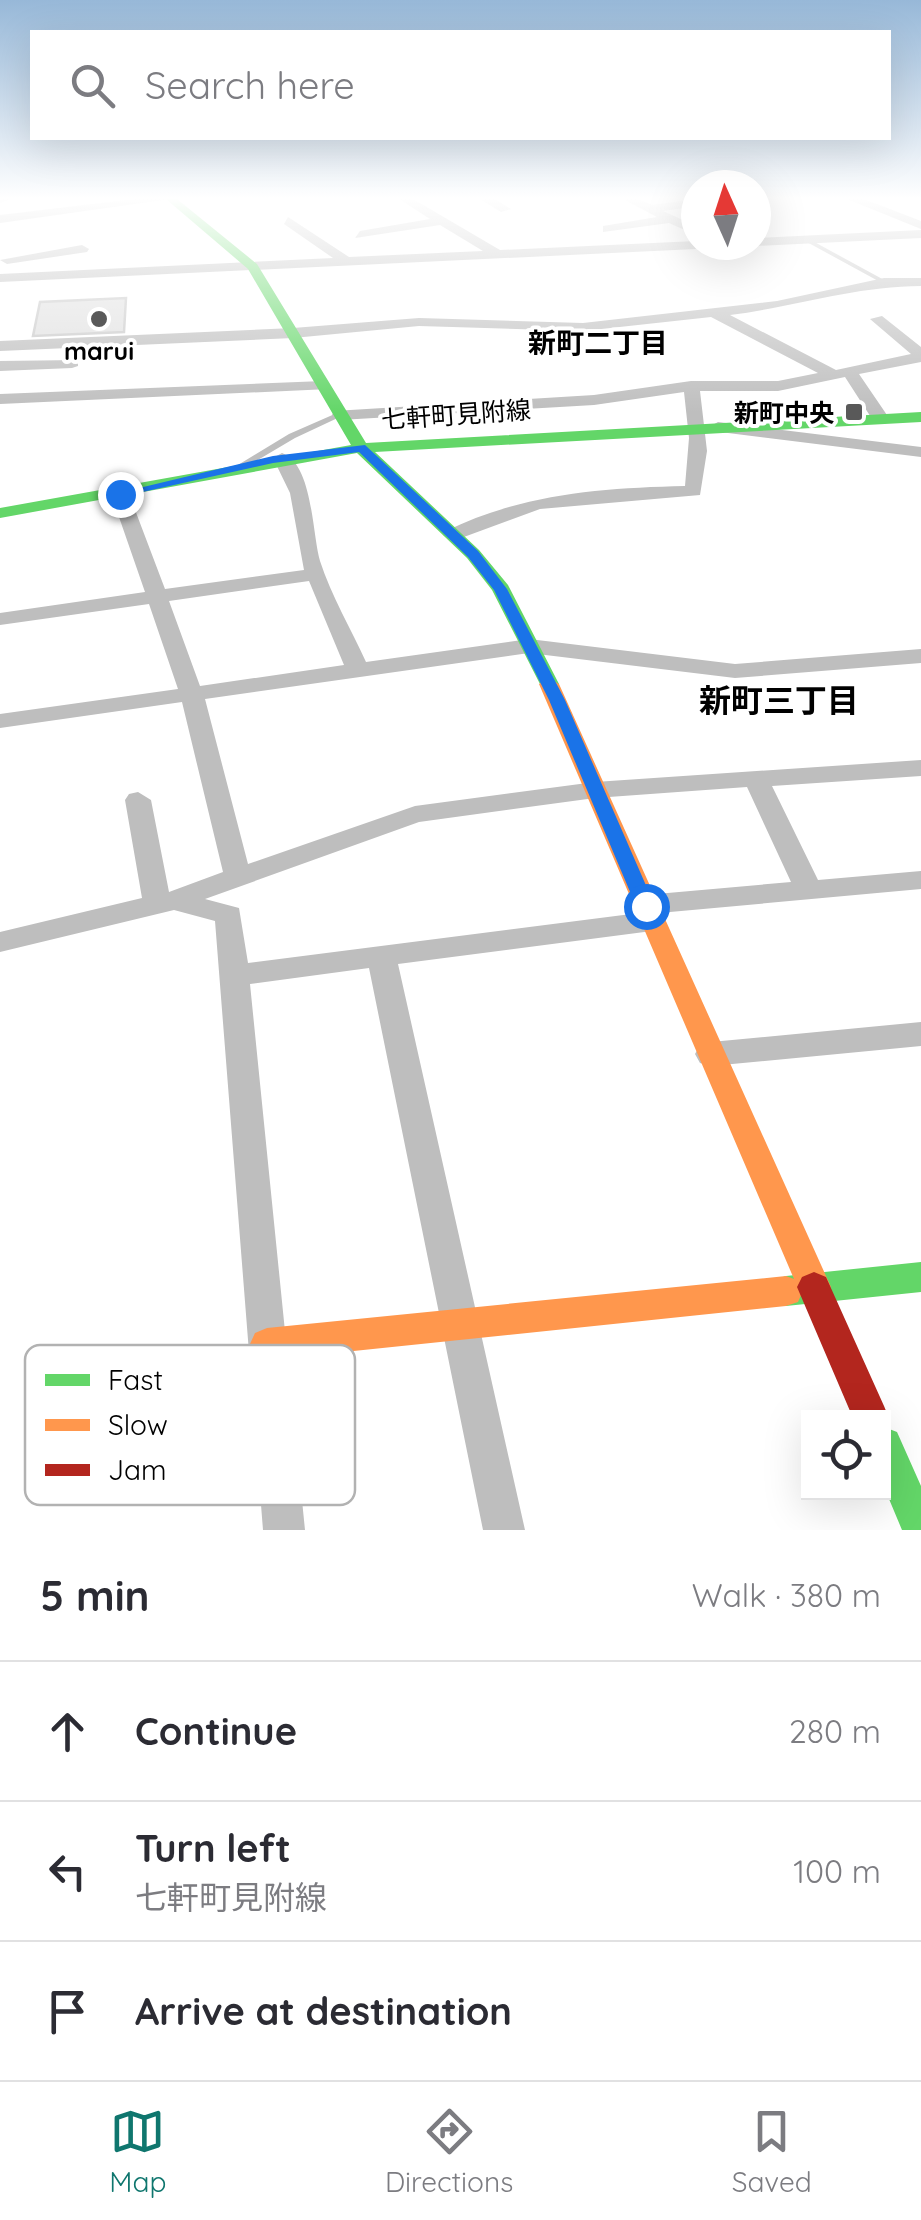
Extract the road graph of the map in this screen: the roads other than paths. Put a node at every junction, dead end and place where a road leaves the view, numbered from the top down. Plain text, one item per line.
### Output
1 (16, 270) edge
2 (174, 270) edge
3 (255, 270) edge
4 (863, 270) edge
5 (22, 277) junction
6 (0, 278) edge
7 (884, 282) junction
8 (921, 282) edge
9 (715, 312) junction
10 (877, 318) dead end
11 (293, 333) junction
12 (78, 343) junction
13 (0, 346) edge
14 (921, 356) edge
15 (72, 364) junction
16 (0, 366) edge
17 (842, 374) junction
18 (323, 386) junction
19 (690, 386) junction
20 (62, 396) junction
21 (1, 401) edge
22 (340, 416) junction
23 (921, 416) edge
24 (880, 418) junction
25 (703, 426) junction
26 (361, 448) junction
27 (921, 452) edge
28 (282, 458) junction
29 (238, 468) junction
30 (120, 494) junction
31 (0, 513) edge
32 (453, 535) junction
33 (316, 574) junction
34 (157, 597) junction
35 (0, 619) edge
36 (529, 646) junction
37 (921, 656) edge
38 (356, 668) junction
39 (191, 692) junction
40 (0, 721) edge
41 (921, 768) edge
42 (756, 779) junction
43 (595, 790) junction
44 (138, 800) dead end
45 (238, 877) junction
46 (921, 880) edge
47 (809, 890) junction
48 (165, 902) junction
49 (649, 913) junction
50 (0, 942) edge
51 (382, 953) junction
52 (236, 975) junction
53 (921, 1034) edge
54 (711, 1054) junction
55 (921, 1277) edge
56 (814, 1288) junction
57 (460, 1324) junction
58 (267, 1344) joint
59 (868, 1410) edge
60 (891, 1461) edge
61 (282, 1505) edge
62 (284, 1530) edge
63 (504, 1530) edge
64 (921, 1530) edge

1 - 5 street
2 - 5 street
3 - 11 street
4 - 7 lane
5 - 6 street
7 - 8 street
7 - 9 street
9 - 11 street
9 - 17 street
10 - 14 street
11 - 12 street
11 - 18 street
12 - 13 street
12 - 15 street
14 - 17 street
15 - 16 street
15 - 20 street
17 - 19 street
17 - 24 street
18 - 20 street
18 - 22 street
19 - 22 street
19 - 25 street
20 - 21 street
22 - 26 street
22 - 29 lane
23 - 24 street, 七軒町見附線
24 - 25 street, 七軒町見附線
25 - 26 street, 七軒町見附線
25 - 27 street
25 - 32 street
26 - 28 street, 七軒町見附線
26 - 32 street
28 - 29 street, 七軒町見附線
28 - 33 street
29 - 30 street, 七軒町見附線
30 - 31 street, 七軒町見附線
30 - 34 street
32 - 36 street
33 - 34 street
33 - 38 street
34 - 35 street
34 - 39 street
36 - 37 street
36 - 38 street
36 - 43 street
38 - 39 street
39 - 40 street
39 - 45 street
41 - 42 street
42 - 43 street
42 - 47 street
43 - 45 street
43 - 49 street
44 - 48 street
45 - 48 street
46 - 47 street
47 - 49 street
48 - 50 street
48 - 52 street
49 - 51 street
49 - 54 street
51 - 52 street
51 - 57 street
52 - 58 street
53 - 54 street
54 - 56 street
55 - 56 street
56 - 57 street
56 - 59 street
57 - 58 street
57 - 63 street
60 - 64 street
61 - 62 street

